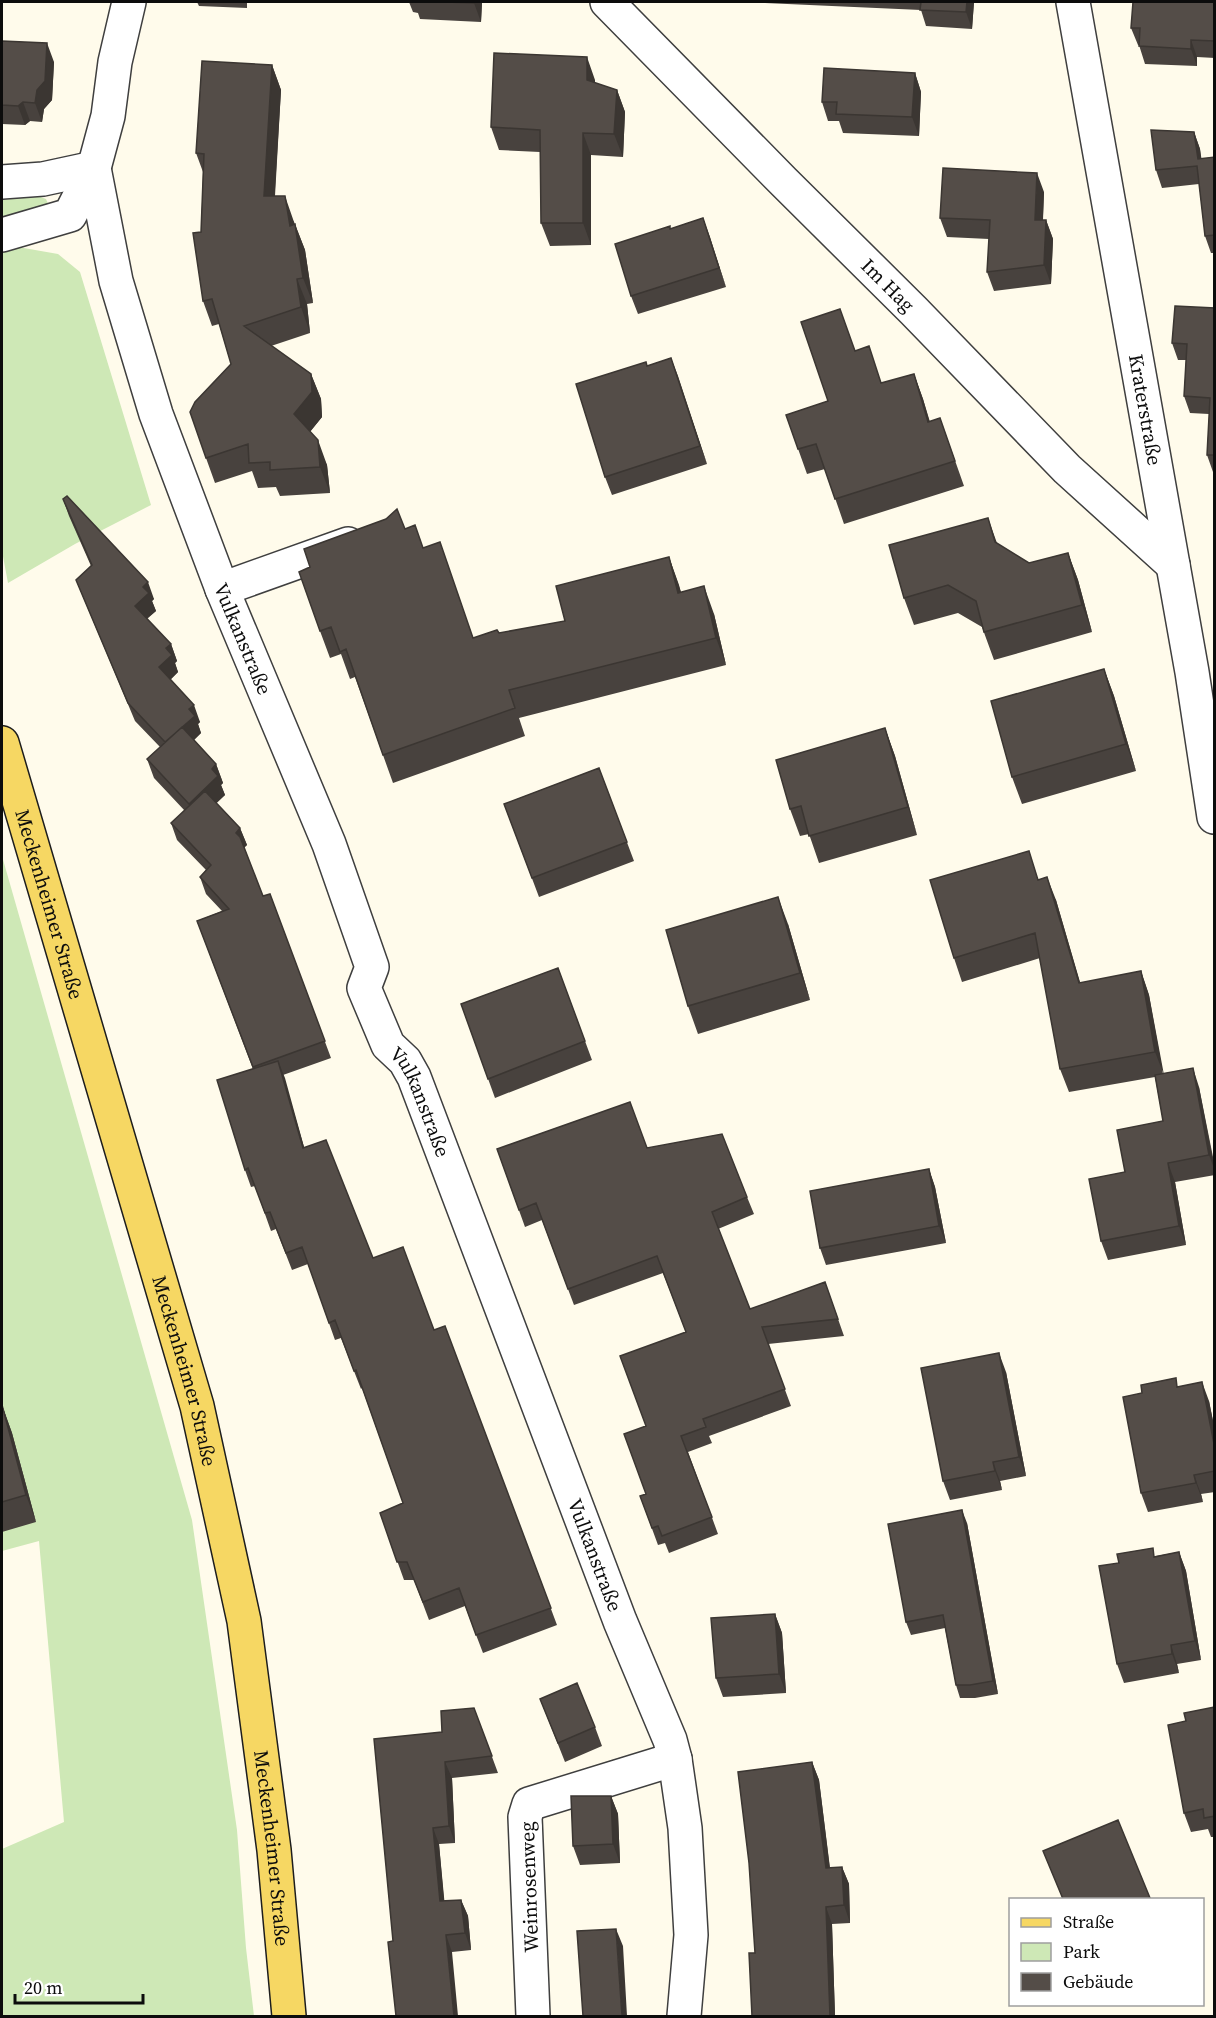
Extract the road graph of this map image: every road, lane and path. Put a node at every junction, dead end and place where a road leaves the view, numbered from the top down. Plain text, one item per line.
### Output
1 (129, 2) edge
2 (607, 2) edge
3 (1073, 2) edge
4 (94, 168) junction
5 (2, 182) edge
6 (2, 235) edge
7 (378, 533) edge
8 (1173, 565) junction
9 (222, 589) junction
10 (1203, 673) edge
11 (2, 743) edge
12 (1215, 817) edge
13 (675, 1759) junction
14 (289, 2016) edge
15 (533, 2016) edge
16 (684, 2016) edge

1 - 4 street
2 - 8 street, Im Hag
3 - 8 street, Kraterstraße
4 - 5 street
4 - 6 street
4 - 9 street, Vulkanstraße
7 - 9 street
8 - 10 street, Kraterstraße
9 - 13 street, Vulkanstraße
10 - 12 street, Kraterstraße
11 - 14 main road, Meckenheimer Straße
13 - 15 street, Weinrosenweg
13 - 16 street, Vulkanstraße

